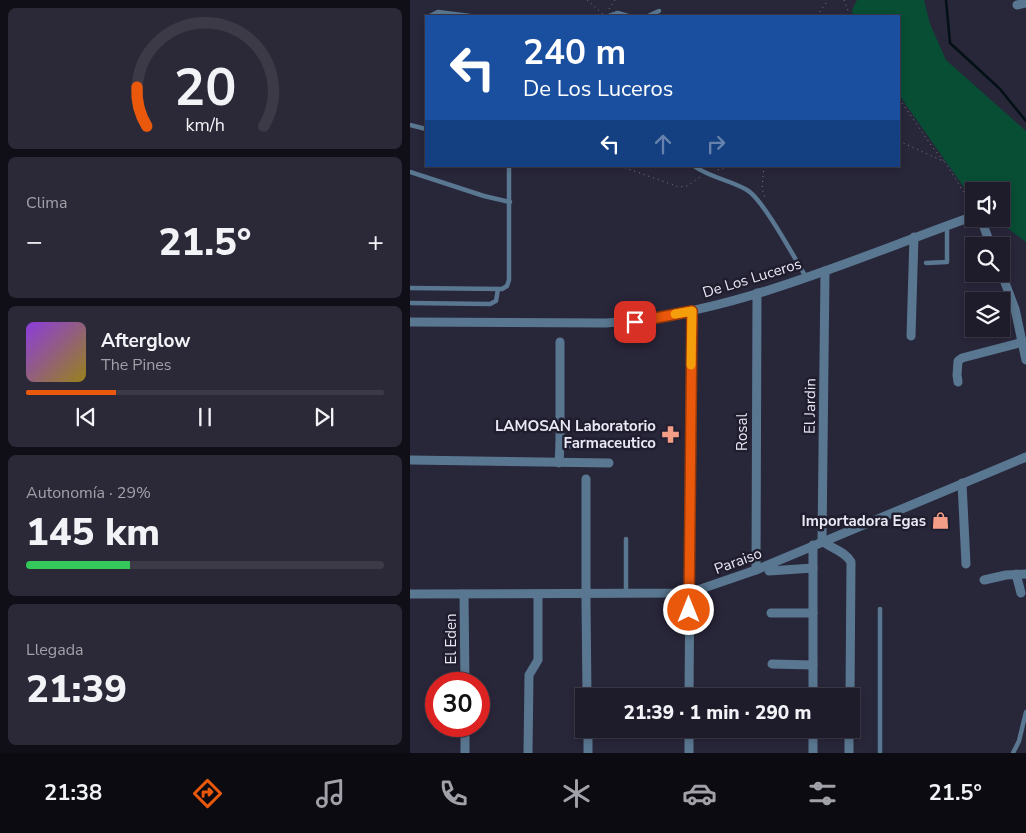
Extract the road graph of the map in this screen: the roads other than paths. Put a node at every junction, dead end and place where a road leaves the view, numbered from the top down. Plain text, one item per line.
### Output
1 (659, 11) dead end
2 (432, 15) edge
3 (462, 15) edge
4 (606, 15) edge
5 (626, 15) edge
6 (650, 15) edge
7 (410, 126) edge
8 (425, 130) edge
9 (509, 167) edge
10 (695, 167) edge
11 (410, 172) edge
12 (510, 202) junction
13 (965, 219) edge
14 (948, 225) junction
15 (914, 237) junction
16 (926, 263) dead end
17 (825, 270) junction
18 (806, 277) junction
19 (1005, 282) edge
20 (410, 288) edge
21 (498, 289) junction
22 (756, 293) junction
23 (410, 303) edge
24 (692, 311) junction
25 (410, 322) edge
26 (911, 336) dead end
27 (560, 342) dead end
28 (1023, 342) junction
29 (1026, 358) edge
30 (958, 382) dead end
31 (560, 444) junction
32 (584, 444) dead end
33 (1026, 457) edge
34 (410, 460) edge
35 (559, 462) junction
36 (609, 463) dead end
37 (586, 479) dead end
38 (962, 483) junction
39 (626, 539) dead end
40 (822, 541) junction
41 (813, 546) junction
42 (966, 564) dead end
43 (813, 568) junction
44 (756, 570) junction
45 (769, 571) dead end
46 (1021, 574) edge
47 (984, 580) dead end
48 (626, 593) junction
49 (689, 593) junction
50 (1021, 593) dead end
51 (410, 594) edge
52 (464, 594) junction
53 (538, 594) junction
54 (586, 594) junction
55 (880, 609) dead end
56 (772, 613) dead end
57 (813, 613) junction
58 (772, 664) dead end
59 (813, 665) junction
60 (464, 672) edge
61 (587, 688) edge
62 (689, 688) edge
63 (813, 688) edge
64 (850, 688) edge
65 (1025, 715) edge
66 (465, 737) edge
67 (588, 738) edge
68 (689, 738) edge
69 (813, 738) edge
70 (849, 738) edge
71 (1026, 738) edge
72 (1018, 740) junction
73 (465, 753) edge
74 (528, 753) edge
75 (588, 753) edge
76 (689, 753) edge
77 (813, 753) edge
78 (849, 753) edge
79 (880, 753) edge
80 (1013, 753) edge

1 - 6 lane
2 - 3 lane
4 - 5 lane
7 - 8 lane
9 - 12 lane
10 - 18 lane
11 - 12 lane
12 - 21 lane
13 - 14 street, De Los Luceros
14 - 15 street, De Los Luceros
14 - 16 lane
15 - 17 street, De Los Luceros
15 - 26 street
17 - 18 street, De Los Luceros
17 - 40 street, El Jardin
18 - 22 street, De Los Luceros
19 - 28 street
20 - 21 lane
21 - 23 lane
22 - 24 street, De Los Luceros
22 - 44 street, Rosal
24 - 25 street, De Los Luceros
24 - 49 street
27 - 31 street
28 - 29 street
28 - 30 street
31 - 32 street
31 - 35 street
33 - 38 street, Paraiso
34 - 35 street
35 - 36 street
37 - 54 street
38 - 40 street, Paraiso
38 - 42 street
39 - 48 lane
40 - 41 street, Paraiso
40 - 64 street
41 - 43 street
41 - 44 street, Paraiso
43 - 45 street
43 - 57 street
44 - 49 street, Paraiso
46 - 47 street
46 - 50 street
48 - 49 street, Paraiso
48 - 54 street, Paraiso
49 - 62 street
51 - 52 street, Paraiso
52 - 53 street, Paraiso
52 - 60 street, El Eden
53 - 54 street, Paraiso
53 - 74 street
54 - 61 street
55 - 79 lane
56 - 57 street
57 - 59 street
58 - 59 street
59 - 63 street
65 - 72 lane
66 - 73 street
67 - 75 street
68 - 76 street
69 - 77 street
70 - 78 street
71 - 72 lane
72 - 80 lane

